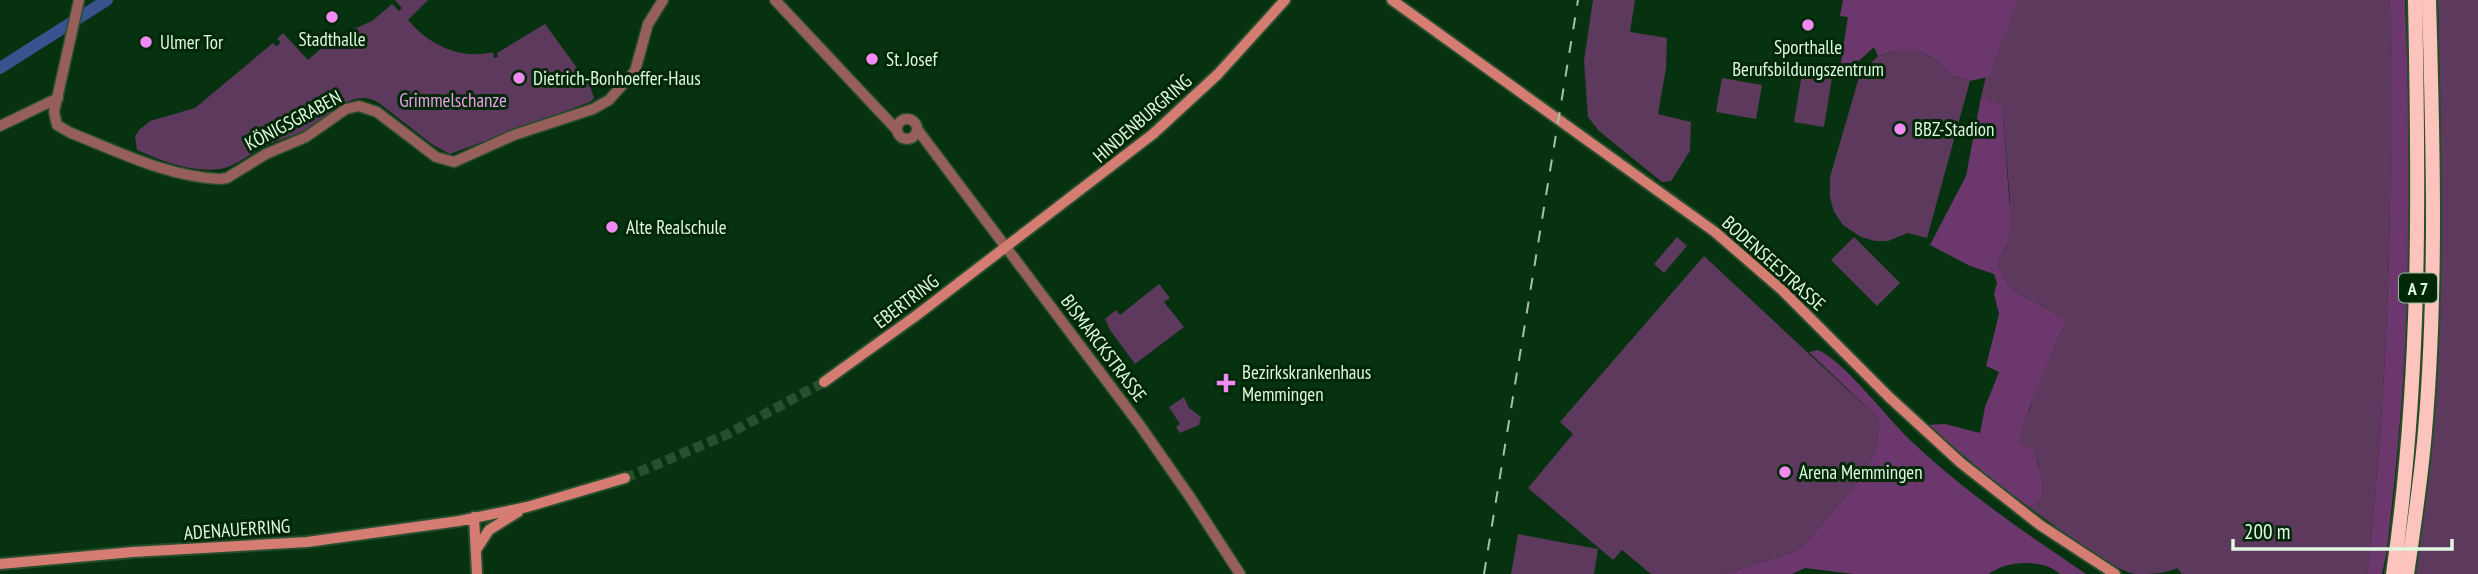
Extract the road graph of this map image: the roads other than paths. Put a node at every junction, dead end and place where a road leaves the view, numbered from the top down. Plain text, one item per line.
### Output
1 (663, 0) edge
2 (775, 0) edge
3 (1284, 0) edge
4 (1392, 0) edge
5 (2415, 0) edge
6 (2429, 0) edge
7 (78, 3) edge
8 (58, 98) junction
9 (880, 111) junction
10 (902, 120) junction
11 (0, 125) edge
12 (917, 129) junction
13 (897, 130) junction
14 (911, 139) junction
15 (931, 149) junction
16 (1006, 246) junction
17 (824, 382) tunnel mouth
18 (625, 478) tunnel mouth
19 (527, 508) junction
20 (474, 517) junction
21 (476, 550) junction
22 (0, 565) edge
23 (477, 574) edge
24 (1240, 574) edge
25 (2115, 574) edge
26 (2393, 574) edge
27 (2407, 574) edge

1 - 8 street, KÖNIGSGRABEN
2 - 9 street, BISMARCKSTRASSE
3 - 16 main road, HINDENBURGRING
4 - 25 main road, BODENSEESTRASSE
5 - 26 highway, A 7
6 - 27 highway, A 7
7 - 8 street
8 - 11 street
9 - 10 street, BISMARCKSTRASSE
9 - 13 street, BISMARCKSTRASSE
10 - 12 street, BISMARCKSTRASSE
10 - 13 street
12 - 14 street
12 - 15 street, BISMARCKSTRASSE
13 - 14 street, BISMARCKSTRASSE
14 - 15 street, BISMARCKSTRASSE
15 - 16 street, BISMARCKSTRASSE
16 - 17 main road, EBERTRING
16 - 24 street, BISMARCKSTRASSE
18 - 19 main road
19 - 20 main road
19 - 21 main road
20 - 21 main road
20 - 22 main road, ADENAUERRING
21 - 23 main road

